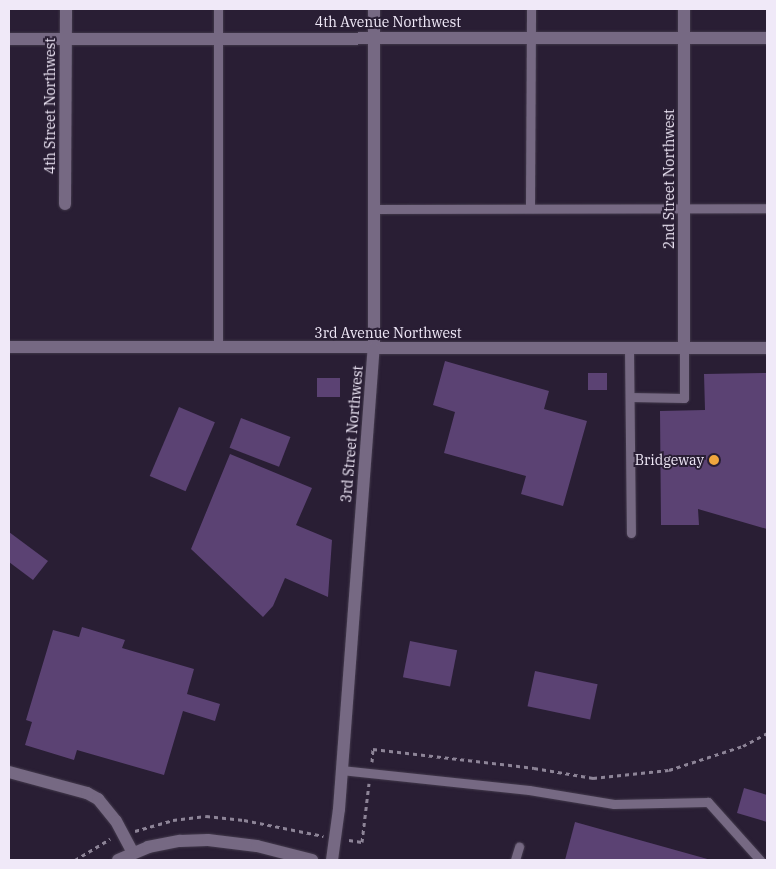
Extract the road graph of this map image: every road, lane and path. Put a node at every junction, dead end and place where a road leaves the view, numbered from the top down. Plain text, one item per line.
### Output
1 (66, 9) edge
2 (218, 9) edge
3 (374, 9) edge
4 (531, 9) edge
5 (684, 9) edge
6 (374, 37) junction
7 (218, 38) junction
8 (531, 38) junction
9 (684, 38) junction
10 (767, 38) edge
11 (9, 39) edge
12 (66, 39) junction
13 (65, 204) dead end
14 (530, 207) junction
15 (684, 208) junction
16 (767, 208) edge
17 (374, 209) junction
18 (9, 348) edge
19 (218, 348) junction
20 (374, 348) junction
21 (629, 348) junction
22 (684, 348) junction
23 (767, 348) edge
24 (630, 397) junction
25 (631, 533) dead end
26 (767, 733) edge
27 (341, 770) junction
28 (669, 770) dead end
29 (9, 772) edge
30 (519, 847) dead end
31 (133, 853) junction
32 (118, 860) edge
33 (312, 860) edge
34 (332, 860) edge
35 (515, 860) edge
36 (760, 860) edge

1 - 12 street, 4th Street Northwest
2 - 7 lane
3 - 6 street, 3rd Street Northwest
4 - 8 lane
5 - 9 street, 2nd Street Northwest
6 - 7 street, 4th Avenue Northwest
6 - 8 street, 4th Avenue Northwest
6 - 17 street, 3rd Street Northwest
7 - 12 street, 4th Avenue Northwest
7 - 19 lane
8 - 9 street, 4th Avenue Northwest
8 - 14 lane
9 - 10 street, 4th Avenue Northwest
9 - 15 street, 2nd Street Northwest
11 - 12 street, 4th Avenue Northwest
12 - 13 street, 4th Street Northwest
14 - 15 lane
14 - 17 lane
15 - 16 lane
15 - 22 street, 2nd Street Northwest
17 - 20 street, 3rd Street Northwest
18 - 19 street, 3rd Avenue Northwest
19 - 20 street, 3rd Avenue Northwest
20 - 21 street, 3rd Avenue Northwest
20 - 27 street, 3rd Street Northwest
21 - 22 street, 3rd Avenue Northwest
21 - 24 lane
22 - 23 street, 3rd Avenue Northwest
22 - 24 lane
24 - 25 lane
26 - 28 path
27 - 34 street, 3rd Street Northwest
27 - 36 lane
29 - 31 street
30 - 35 lane
31 - 32 street
31 - 33 street

